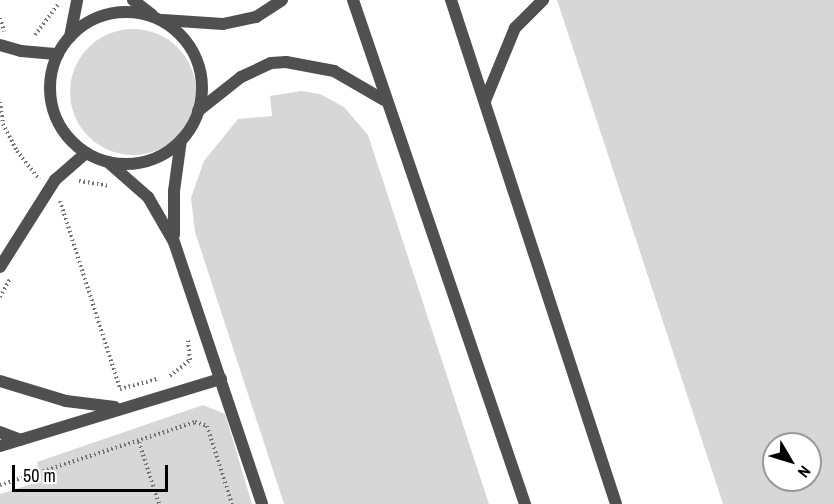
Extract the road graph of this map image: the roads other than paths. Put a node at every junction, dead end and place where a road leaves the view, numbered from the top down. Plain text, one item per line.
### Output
1 (77, 0) edge
2 (133, 0) edge
3 (282, 0) edge
4 (353, 0) edge
5 (451, 0) edge
6 (543, 0) edge
7 (157, 18) junction
8 (70, 37) junction
9 (0, 45) edge
10 (58, 54) junction
11 (384, 100) junction
12 (485, 101) junction
13 (198, 111) junction
14 (181, 140) junction
15 (86, 153) junction
16 (107, 162) junction
17 (174, 242) junction
18 (0, 267) edge
19 (221, 379) junction
20 (0, 381) edge
21 (132, 406) junction
22 (0, 432) edge
23 (21, 440) junction
24 (0, 446) edge
25 (262, 504) edge
26 (525, 504) edge
27 (616, 504) edge

1 - 8 street
2 - 7 street
3 - 7 street
4 - 11 street
5 - 12 street
6 - 12 street
7 - 8 street
7 - 13 street
8 - 10 street
9 - 10 street
10 - 15 street
11 - 13 street
11 - 26 street
12 - 27 street
13 - 14 street
14 - 16 street
14 - 17 street
15 - 16 street
15 - 18 street
16 - 17 street
17 - 19 street
19 - 21 street
19 - 25 street
20 - 21 street
21 - 23 street
22 - 23 street
23 - 24 street

